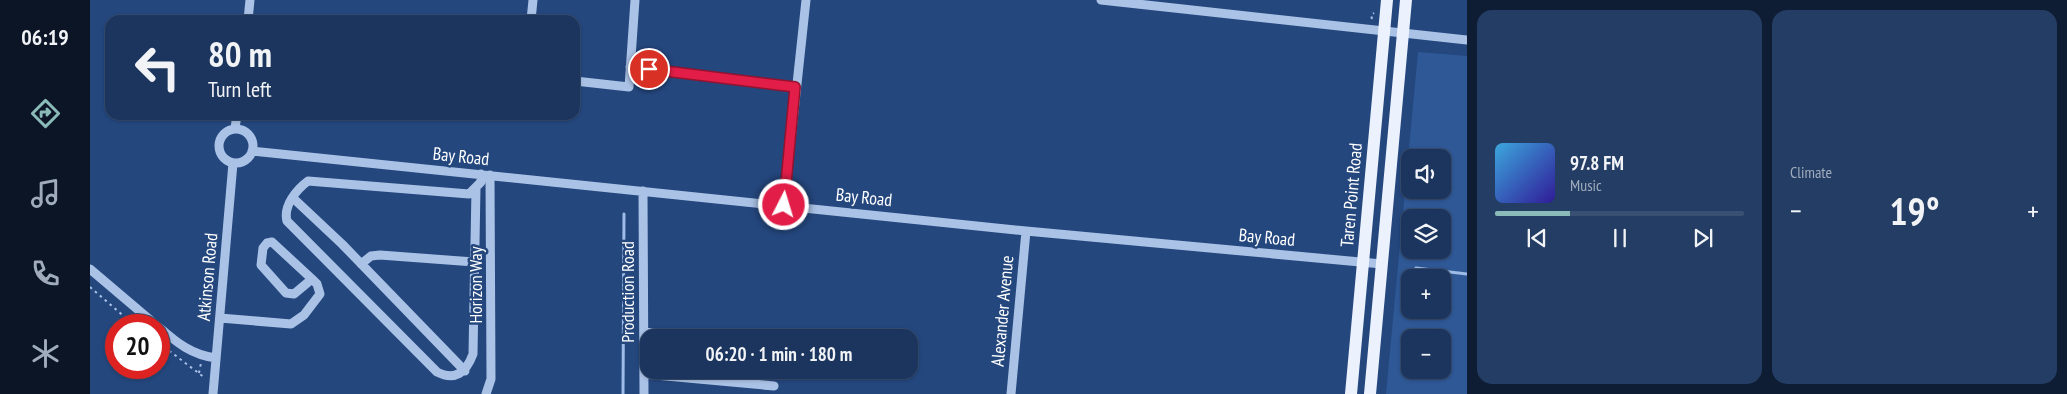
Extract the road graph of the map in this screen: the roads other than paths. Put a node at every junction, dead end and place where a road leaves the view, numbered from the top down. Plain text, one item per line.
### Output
1 (250, 0) edge
2 (534, 0) edge
3 (635, 0) edge
4 (806, 0) edge
5 (1101, 0) edge
6 (1188, 0) edge
7 (1387, 0) edge
8 (1406, 0) edge
9 (1186, 11) junction
10 (248, 15) edge
11 (532, 15) edge
12 (1384, 31) junction
13 (1403, 33) junction
14 (1467, 40) edge
15 (630, 67) junction
16 (580, 82) edge
17 (795, 87) junction
18 (236, 120) edge
19 (235, 128) junction
20 (252, 151) junction
21 (233, 163) junction
22 (486, 175) junction
23 (476, 188) junction
24 (643, 191) junction
25 (293, 198) junction
26 (784, 205) junction
27 (1026, 230) junction
28 (474, 262) junction
29 (1363, 262) junction
30 (361, 264) junction
31 (1382, 264) junction
32 (90, 269) edge
33 (312, 279) junction
34 (143, 314) edge
35 (220, 318) junction
36 (644, 329) edge
37 (170, 336) edge
38 (216, 358) junction
39 (465, 371) junction
40 (644, 379) edge
41 (698, 379) edge
42 (774, 386) dead end
43 (213, 394) edge
44 (486, 394) edge
45 (644, 394) edge
46 (1011, 394) edge
47 (1351, 394) edge
48 (1370, 394) edge

1 - 10 street
2 - 11 street
3 - 15 street
4 - 17 street
5 - 9 street
6 - 9 street
7 - 12 main road, Taren Point Road
8 - 13 main road
9 - 12 street
12 - 13 street
12 - 29 main road, Taren Point Road
13 - 14 street
13 - 31 main road
15 - 16 street
15 - 17 street
17 - 26 street
18 - 19 street
19 - 20 street
19 - 21 street
20 - 21 street
20 - 22 street, Bay Road
21 - 35 street, Atkinson Road
22 - 23 street
22 - 24 street, Bay Road
22 - 44 street, Horizon Way
23 - 25 street
23 - 28 street
24 - 26 street, Bay Road
24 - 36 street, Production Road
25 - 30 street
25 - 39 street
26 - 27 street, Bay Road
27 - 29 street, Bay Road
27 - 46 street, Alexander Avenue
28 - 30 street
28 - 39 street
29 - 31 street, Bay Road
29 - 47 main road, Taren Point Road
30 - 39 street
31 - 48 main road
32 - 34 street
33 - 33 street
33 - 35 street
35 - 38 street, Atkinson Road
37 - 38 street
38 - 43 street, Atkinson Road
40 - 45 street, Production Road
41 - 42 street

